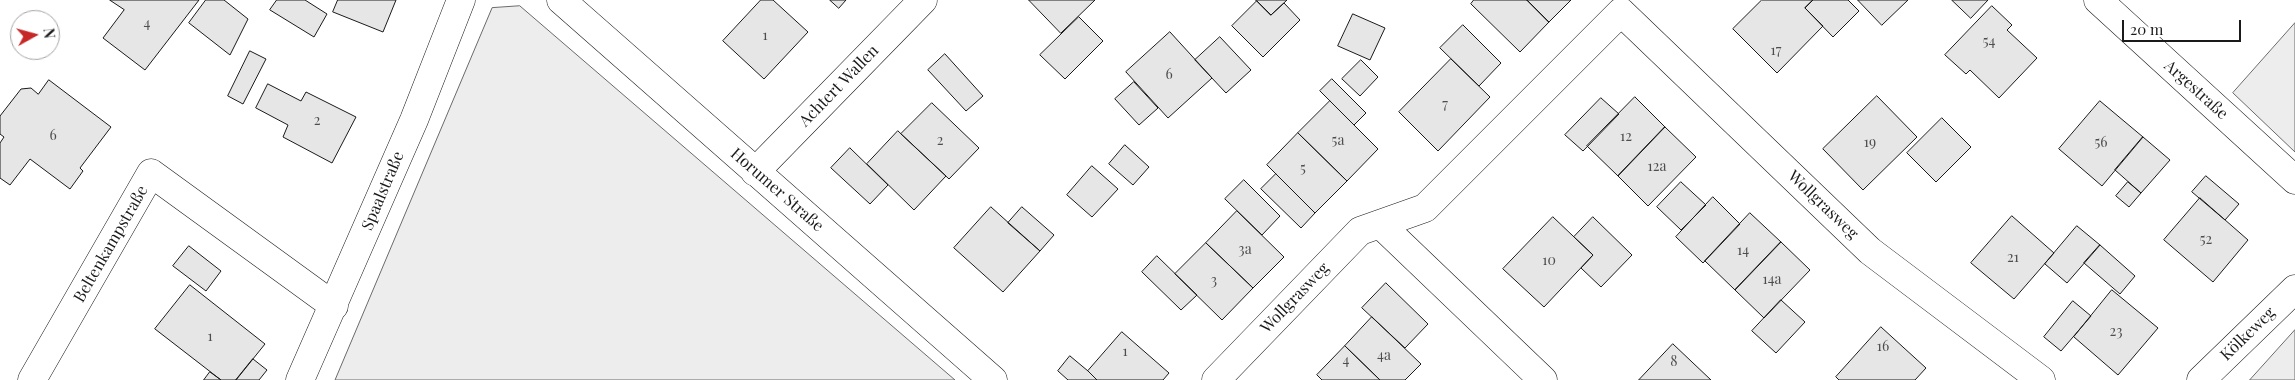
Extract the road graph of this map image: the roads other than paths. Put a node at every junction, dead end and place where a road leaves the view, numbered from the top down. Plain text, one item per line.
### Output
1 (461, 0) edge
2 (561, 0) edge
3 (923, 0) edge
4 (2098, 0) edge
5 (1625, 6) edge
6 (755, 172) junction
7 (2295, 180) edge
8 (1381, 225) junction
9 (2295, 289) edge
10 (334, 306) junction
11 (32, 380) edge
12 (300, 380) edge
13 (993, 380) edge
14 (1216, 380) edge
15 (1543, 380) edge
16 (2041, 380) edge
17 (2201, 380) edge

1 - 10 street, Spaalstraße
2 - 6 street, Horumer Straße
3 - 6 street, Achtert Wallen
4 - 7 street, Argestraße
5 - 8 street, Wollgrasweg
5 - 16 street, Wollgrasweg
6 - 13 street, Horumer Straße
8 - 14 street, Wollgrasweg
8 - 15 street
9 - 17 street, Kölkeweg
10 - 11 street, Beltenkampstraße
10 - 12 street, Spaalstraße

